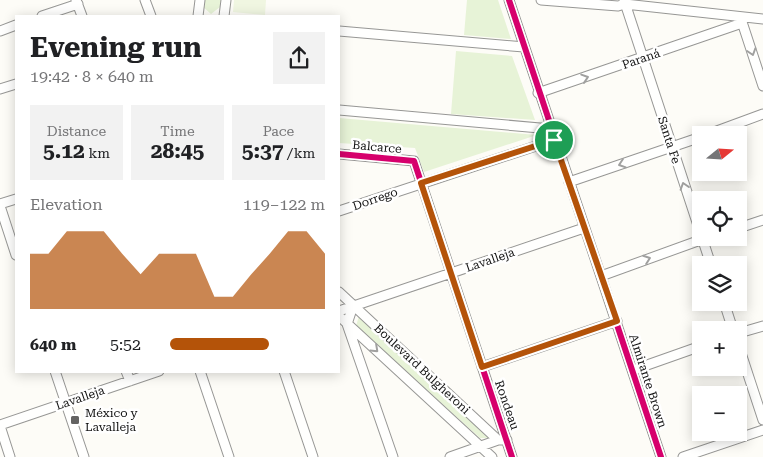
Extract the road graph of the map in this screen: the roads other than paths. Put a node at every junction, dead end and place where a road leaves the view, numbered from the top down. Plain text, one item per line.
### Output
1 (145, 0) edge
2 (200, 0) edge
3 (226, 0) edge
4 (509, 0) edge
5 (517, 0) edge
6 (541, 0) edge
7 (608, 0) edge
8 (77, 2) edge
9 (625, 2) edge
10 (513, 14) junction
11 (44, 15) edge
12 (82, 15) edge
13 (151, 15) edge
14 (198, 15) edge
15 (224, 15) edge
16 (763, 19) edge
17 (741, 20) junction
18 (15, 25) edge
19 (0, 31) edge
20 (340, 31) edge
21 (524, 47) junction
22 (643, 58) junction
23 (15, 84) edge
24 (763, 86) edge
25 (0, 89) edge
26 (538, 93) junction
27 (340, 110) edge
28 (763, 114) edge
29 (730, 126) edge
30 (551, 129) junction
31 (554, 140) junction
32 (692, 140) edge
33 (672, 148) junction
34 (340, 154) edge
35 (414, 161) joint
36 (569, 182) junction
37 (421, 183) junction
38 (15, 199) edge
39 (692, 204) edge
40 (0, 205) edge
41 (340, 211) edge
42 (763, 220) edge
43 (747, 225) edge
44 (584, 228) junction
45 (692, 242) edge
46 (15, 252) edge
47 (451, 273) junction
48 (601, 276) junction
49 (340, 293) edge
50 (353, 306) junction
51 (340, 311) edge
52 (340, 317) edge
53 (617, 321) junction
54 (348, 324) junction
55 (763, 326) edge
56 (747, 331) edge
57 (692, 349) edge
58 (482, 367) junction
59 (632, 370) junction
60 (747, 371) edge
61 (56, 373) edge
62 (127, 373) edge
63 (153, 373) edge
64 (201, 373) edge
65 (285, 373) edge
66 (130, 381) junction
67 (66, 403) junction
68 (763, 420) edge
69 (0, 426) edge
70 (763, 430) edge
71 (502, 440) junction
72 (481, 446) junction
73 (10, 457) edge
74 (84, 457) edge
75 (229, 457) edge
76 (313, 457) edge
77 (393, 457) edge
78 (450, 457) edge
79 (492, 457) edge
80 (512, 457) edge
81 (661, 457) edge
82 (683, 457) edge

1 - 13 street
2 - 14 street
3 - 15 street
4 - 10 street, Almirante Brown
5 - 10 street
6 - 9 street
7 - 9 street
8 - 11 street
8 - 12 street
9 - 17 street
9 - 22 street, Santa Fe
10 - 21 street, Almirante Brown
16 - 17 street
17 - 22 street, Paraná
17 -> 24 street
18 - 19 street
20 - 21 street
21 - 26 street, Almirante Brown
26 -> 22 street, Paraná
22 - 33 street, Santa Fe
23 - 25 street
26 - 30 street, Almirante Brown
27 - 30 street
28 - 29 street
30 - 31 street, Almirante Brown
31 - 36 street, Almirante Brown
31 - 37 street, Dorrego
32 - 33 street
33 -> 36 street
39 -> 33 street, Santa Fe
34 - 35 street, Balcarce
35 - 37 street, Rondeau
36 - 44 street, Almirante Brown
37 - 41 street, Dorrego
37 - 47 street, Rondeau
38 - 40 street
40 - 46 street
42 - 43 street
44 - 47 street, Lavalleja
44 - 48 street, Almirante Brown
48 -> 45 street
47 - 50 street, Lavalleja
47 - 58 street, Rondeau
48 - 53 street, Almirante Brown
49 - 50 street, Boulevard Bulgheroni
50 - 51 street, Lavalleja
50 - 54 street
50 - 71 street, Boulevard Bulgheroni
52 - 54 street, Boulevard Bulgheroni
53 - 58 street
53 - 59 street, Almirante Brown
54 -> 72 street, Boulevard Bulgheroni
54 - 77 street
55 - 56 street
57 - 59 street
58 - 71 street, Rondeau
59 - 81 street, Almirante Brown
60 - 68 street
61 - 67 street
62 - 66 street
63 - 66 street, Lavalleja
64 - 75 street
65 - 76 street
66 - 67 street, Lavalleja
67 - 69 street, Lavalleja
67 - 74 street
69 - 73 street
70 - 82 street
71 - 72 street
71 - 80 street, Rondeau
72 - 78 street
72 - 79 street, Boulevard Bulgheroni

